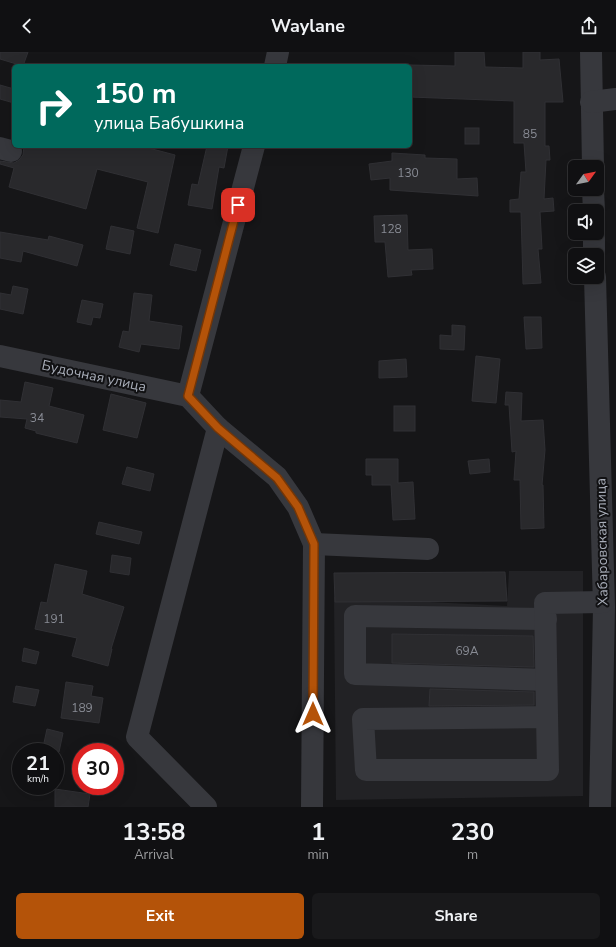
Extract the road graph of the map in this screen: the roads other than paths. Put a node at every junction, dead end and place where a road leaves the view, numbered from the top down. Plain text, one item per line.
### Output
1 (278, 52) edge
2 (592, 52) edge
3 (275, 64) edge
4 (616, 100) edge
5 (591, 102) junction
6 (253, 148) edge
7 (593, 160) edge
8 (595, 284) edge
9 (0, 356) edge
10 (188, 396) junction
11 (218, 428) junction
12 (314, 544) junction
13 (428, 549) dead end
14 (603, 602) junction
15 (546, 619) junction
16 (610, 626) edge
17 (546, 680) junction
18 (547, 717) junction
19 (206, 807) edge
20 (312, 807) edge
21 (600, 807) edge

1 - 3 street
2 - 5 street
4 - 5 street
5 - 7 street
6 - 10 street
8 - 14 street, Хабаровская улица
9 - 10 street, Будочная улица
10 - 11 street
11 - 12 street
11 - 19 street
12 - 13 street
12 - 20 street
14 - 15 street
14 - 16 street, Хабаровская улица
15 - 17 street
15 - 17 street
16 - 21 street, Хабаровская улица
17 - 18 street
18 - 18 street

